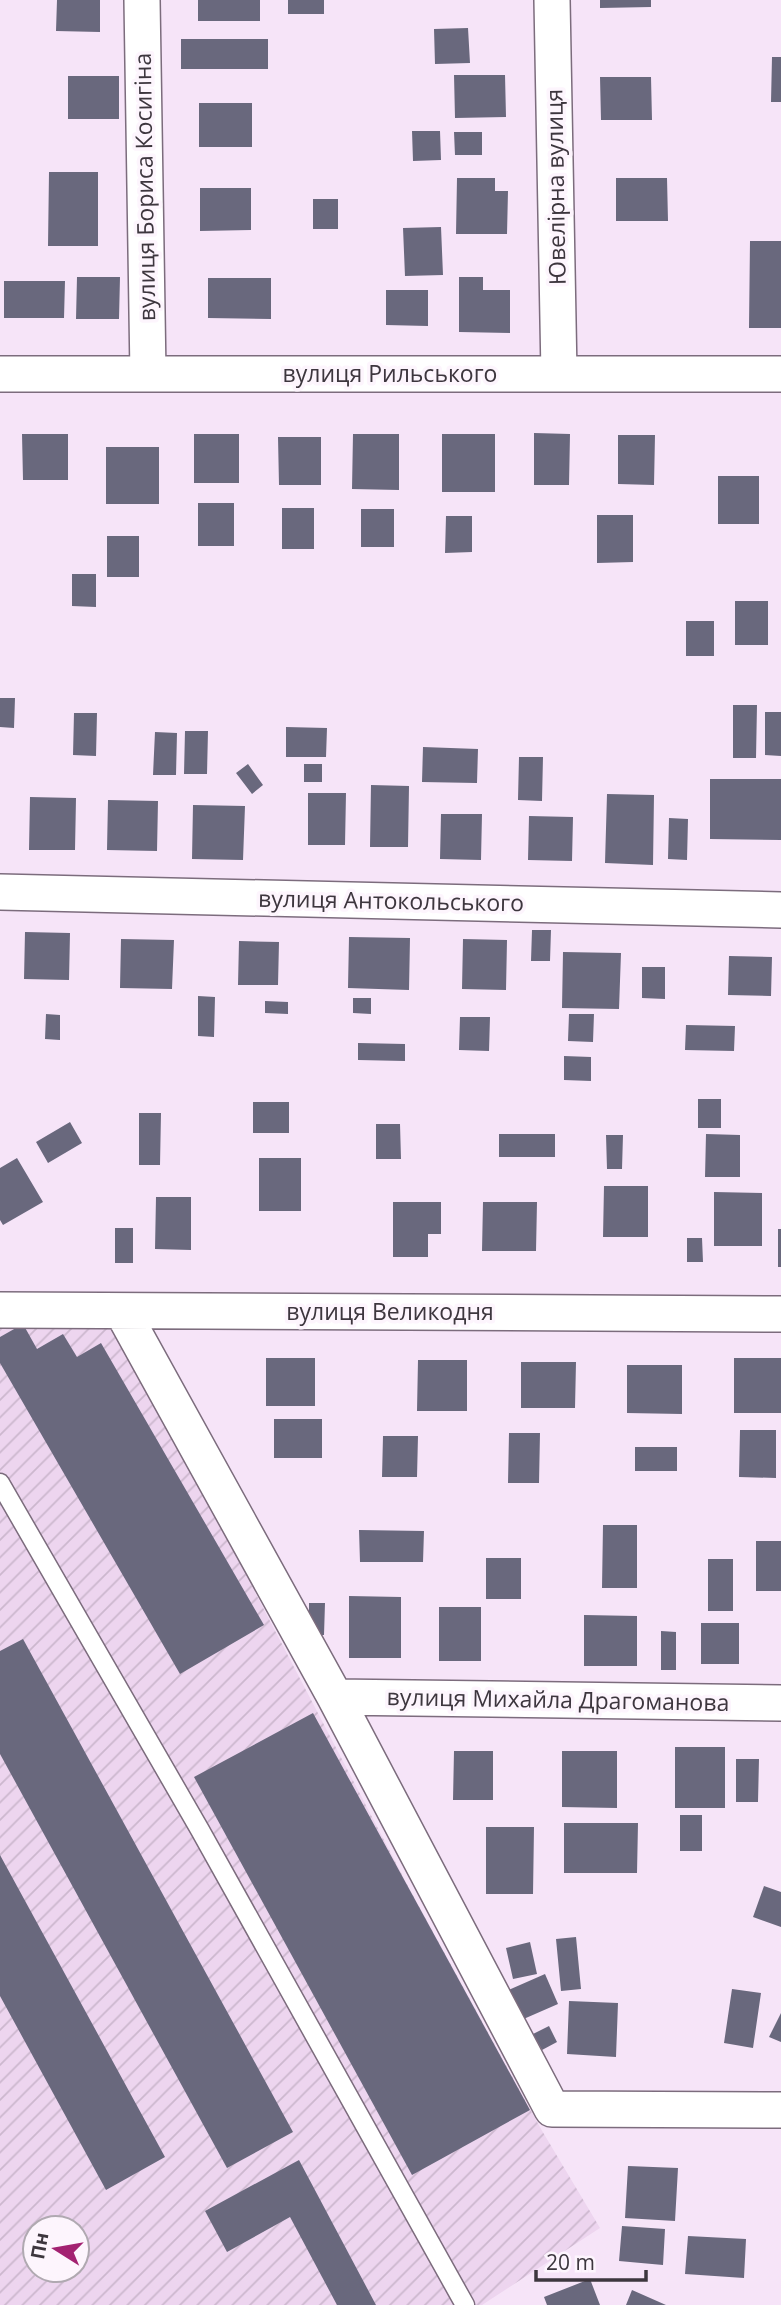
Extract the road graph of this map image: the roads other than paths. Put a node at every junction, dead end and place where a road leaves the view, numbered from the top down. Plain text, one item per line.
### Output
1 (142, 0) edge
2 (552, 0) edge
3 (0, 374) edge
4 (148, 374) junction
5 (559, 374) junction
6 (781, 374) edge
7 (0, 892) edge
8 (781, 910) edge
9 (0, 1310) edge
10 (122, 1311) junction
11 (781, 1314) edge
12 (0, 1483) edge
13 (335, 1697) junction
14 (781, 1703) edge
15 (781, 2110) edge
16 (465, 2305) edge

1 - 4 street, вулиця Бориса Косигіна
2 - 5 street, Ювелірна вулиця
3 - 4 street, вулиця Рильського
4 - 5 street, вулиця Рильського
5 - 6 street, вулиця Рильського
7 - 8 street, вулиця Антокольського
9 - 10 street, вулиця Великодня
10 - 11 street, вулиця Великодня
10 - 13 street
12 - 16 lane
13 - 14 street, вулиця Михайла Драгоманова
13 - 15 street

